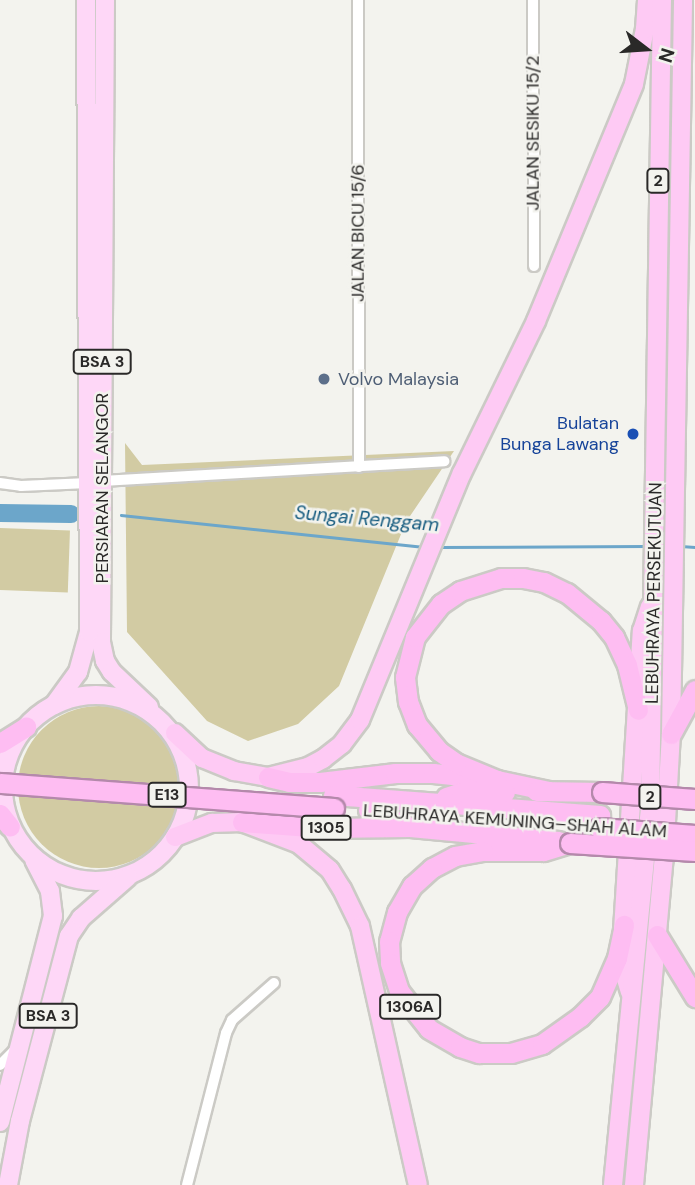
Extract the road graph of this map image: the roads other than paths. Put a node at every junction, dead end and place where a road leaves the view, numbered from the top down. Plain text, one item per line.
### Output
1 (86, 0) edge
2 (105, 0) edge
3 (358, 0) edge
4 (533, 0) edge
5 (647, 0) edge
6 (662, 0) edge
7 (683, 0) edge
8 (534, 266) dead end
9 (444, 461) dead end
10 (359, 467) junction
11 (95, 482) junction
12 (0, 483) edge
13 (655, 592) junction
14 (695, 690) edge
15 (54, 705) junction
16 (149, 707) junction
17 (638, 710) junction
18 (26, 727) junction
19 (175, 733) junction
20 (671, 734) junction
21 (0, 743) edge
22 (0, 771) edge
23 (268, 777) junction
24 (497, 780) junction
25 (0, 782) edge
26 (549, 791) junction
27 (695, 799) edge
28 (334, 802) junction
29 (431, 803) junction
30 (368, 810) junction
31 (5, 820) edge
32 (600, 821) junction
33 (242, 822) junction
34 (695, 822) edge
35 (410, 827) junction
36 (695, 835) edge
37 (175, 837) junction
38 (570, 843) junction
39 (695, 851) edge
40 (31, 854) junction
41 (133, 873) junction
42 (624, 925) junction
43 (657, 935) junction
44 (274, 984) dead end
45 (695, 997) edge
46 (633, 1002) junction
47 (22, 1039) junction
48 (0, 1065) edge
49 (1, 1110) edge
50 (9, 1185) edge
51 (187, 1185) edge
52 (418, 1185) edge
53 (613, 1185) edge
54 (634, 1185) edge

1 - 11 main road, PERSIARAN SELANGOR / BSA 3
2 - 11 main road, PERSIARAN SELANGOR / BSA 3
3 - 10 street, JALAN BICU 15/6
4 - 8 street, JALAN SESIKU 15/2
5 - 23 highway
6 - 13 highway, LEBUHRAYA PERSEKUTUAN / 2
7 - 20 highway, LEBUHRAYA PERSEKUTUAN / 2
9 - 10 street
10 - 11 street
11 - 12 street
11 - 15 main road, PERSIARAN SELANGOR / BSA 3
11 - 16 main road, PERSIARAN SELANGOR / BSA 3
13 - 17 highway
13 - 46 highway, LEBUHRAYA PERSEKUTUAN / 2
14 - 20 highway
15 - 16 main road
15 - 18 main road
16 - 19 main road
17 - 24 highway
17 - 42 highway
18 - 21 highway
18 - 31 main road
19 - 23 highway
19 - 37 main road
20 - 43 highway, LEBUHRAYA PERSEKUTUAN / 2
22 - 28 highway, LEBUHRAYA KEMUNING–SHAH ALAM / E13
23 - 24 highway
24 - 26 highway
25 - 28 highway, LEBUHRAYA KEMUNING–SHAH ALAM / E13, bridge
26 - 27 highway, bridge
26 - 29 highway
28 - 29 highway, LEBUHRAYA KEMUNING–SHAH ALAM / E13
28 - 30 highway, LEBUHRAYA KEMUNING–SHAH ALAM / E13
29 - 32 highway, LEBUHRAYA KEMUNING–SHAH ALAM / E13
30 - 32 highway, LEBUHRAYA KEMUNING–SHAH ALAM / E13
30 - 35 highway
31 - 40 main road
32 - 34 highway, LEBUHRAYA KEMUNING–SHAH ALAM / E13
32 - 36 highway, LEBUHRAYA KEMUNING–SHAH ALAM / E13, bridge
33 - 35 highway, 1305
33 - 37 highway
33 - 52 highway
35 - 38 highway
37 - 41 main road
38 - 39 highway, bridge
38 - 42 highway, 1306A
40 - 41 main road
40 - 47 main road, BSA 3
41 - 50 main road, BSA 3
42 - 46 highway
43 - 45 highway
43 - 54 highway, LEBUHRAYA PERSEKUTUAN / 2
44 - 51 street
46 - 53 highway, LEBUHRAYA PERSEKUTUAN / 2
47 - 48 street
47 - 49 main road, BSA 3

